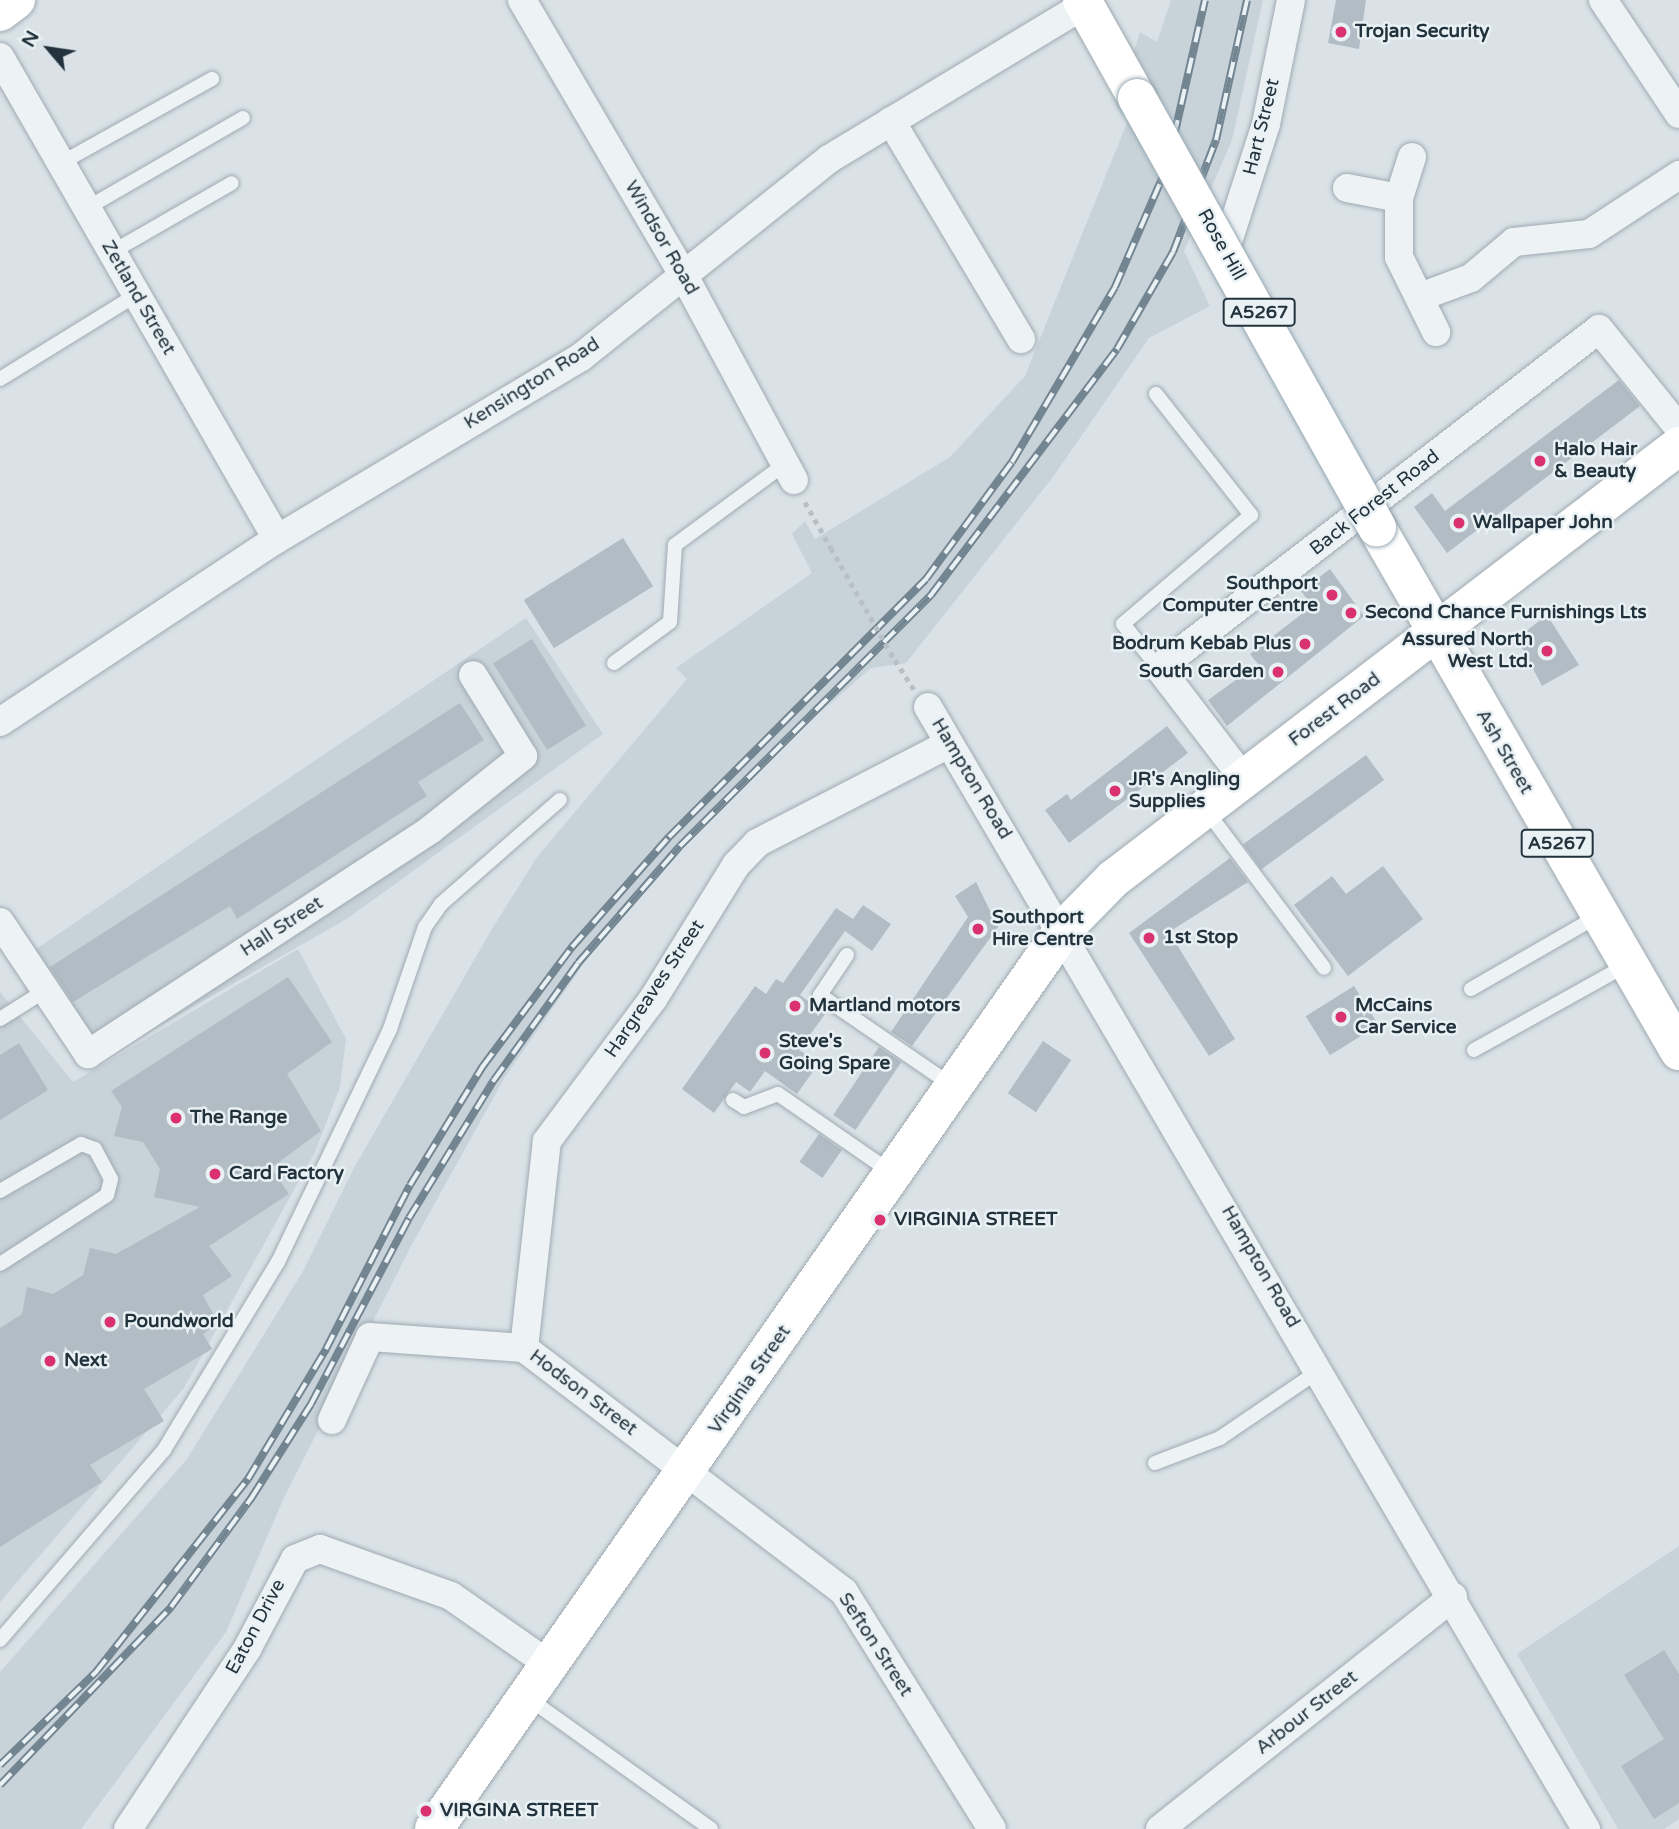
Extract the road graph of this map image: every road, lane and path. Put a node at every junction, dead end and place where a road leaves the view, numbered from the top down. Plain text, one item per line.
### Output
1 (16, 0) edge
2 (522, 0) edge
3 (1291, 0) edge
4 (1083, 2) edge
5 (1612, 3) edge
6 (0, 12) edge
7 (0, 57) edge
8 (212, 79) dead end
9 (1679, 114) edge
10 (243, 118) dead end
11 (891, 121) junction
12 (1412, 157) dead end
13 (61, 163) junction
14 (1679, 175) edge
15 (232, 183) dead end
16 (1348, 188) dead end
17 (1399, 198) junction
18 (86, 208) junction
19 (1225, 251) junction
20 (112, 252) junction
21 (683, 274) junction
22 (136, 295) junction
23 (1420, 297) junction
24 (1436, 332) dead end
25 (1021, 339) dead end
26 (0, 379) edge
27 (1156, 394) dead end
28 (1679, 428) edge
29 (1679, 446) edge
30 (790, 472) joint
31 (810, 513) dead end
32 (276, 539) junction
33 (1435, 634) junction
34 (614, 663) dead end
35 (1159, 668) junction
36 (473, 675) dead end
37 (921, 699) joint
38 (0, 722) edge
39 (949, 744) junction
40 (1244, 779) junction
41 (560, 800) dead end
42 (1205, 809) junction
43 (1599, 915) junction
44 (0, 922) edge
45 (1063, 930) junction
46 (847, 955) dead end
47 (1628, 964) junction
48 (1324, 968) dead end
49 (1471, 989) dead end
50 (46, 990) junction
51 (0, 1019) edge
52 (1474, 1051) dead end
53 (1679, 1052) edge
54 (954, 1087) junction
55 (733, 1100) dead end
56 (893, 1174) junction
57 (0, 1191) edge
58 (0, 1264) edge
59 (524, 1348) junction
60 (1320, 1370) junction
61 (332, 1420) dead end
62 (1155, 1463) dead end
63 (686, 1471) junction
64 (1453, 1597) junction
65 (0, 1640) edge
66 (550, 1665) junction
67 (527, 1697) junction
68 (128, 1829) edge
69 (434, 1829) edge
70 (711, 1829) edge
71 (992, 1829) edge
72 (1160, 1829) edge
73 (1586, 1829) edge

1 - 6 street
2 - 21 street, Windsor Road
3 - 19 street, Hart Street
4 - 11 street, Kensington Road
4 - 19 street, Rose Hill / A5267, bridge
5 - 9 street
7 - 13 street, Zetland Street
8 - 13 lane
10 - 18 lane
11 - 21 street, Kensington Road
11 - 25 street
12 - 17 street
13 - 18 street, Zetland Street
14 - 23 street
15 - 20 lane
16 - 17 street
17 - 23 street
18 - 20 street, Zetland Street
19 - 33 street, Rose Hill / A5267, bridge
20 - 22 street, Zetland Street
21 - 30 street, Windsor Road
21 - 32 street, Kensington Road
22 - 26 lane
22 - 32 street, Zetland Street
23 - 24 street
27 - 35 lane
28 - 35 street, Back Forest Road
29 - 33 street, Forest Road
30 - 34 lane
31 - 37 path, bridge
32 - 38 street, Kensington Road
33 - 40 street, Forest Road
33 - 43 street, Ash Street / A5267
35 - 40 street
36 - 50 street, Hall Street
37 - 39 street, Hampton Road
39 - 45 street, Hampton Road
39 - 59 street, Hargreaves Street
40 - 42 street, Forest Road
41 - 65 lane
42 - 45 street, Forest Road
42 - 48 lane
43 - 47 street, Ash Street / A5267
43 - 49 lane
44 - 50 street, Hall Street
45 - 54 street, Virginia Street
45 - 60 street, Hampton Road
46 - 54 lane
47 - 52 lane
47 - 53 street, Ash Street / A5267
50 - 51 lane
54 - 56 street, Virginia Street
55 - 56 lane
56 - 63 street, Virginia Street
57 - 58 lane
59 - 61 street, Hodson Street
59 - 63 street, Hodson Street
60 - 62 lane
60 - 64 street, Hampton Road
63 - 66 street, Virginia Street
63 - 71 street, Sefton Street
64 - 72 street, Arbour Street
64 - 73 street, Hampton Road
66 - 67 street, Virginia Street
66 - 68 street, Eaton Drive
67 - 69 street, Virginia Street
67 - 70 lane

